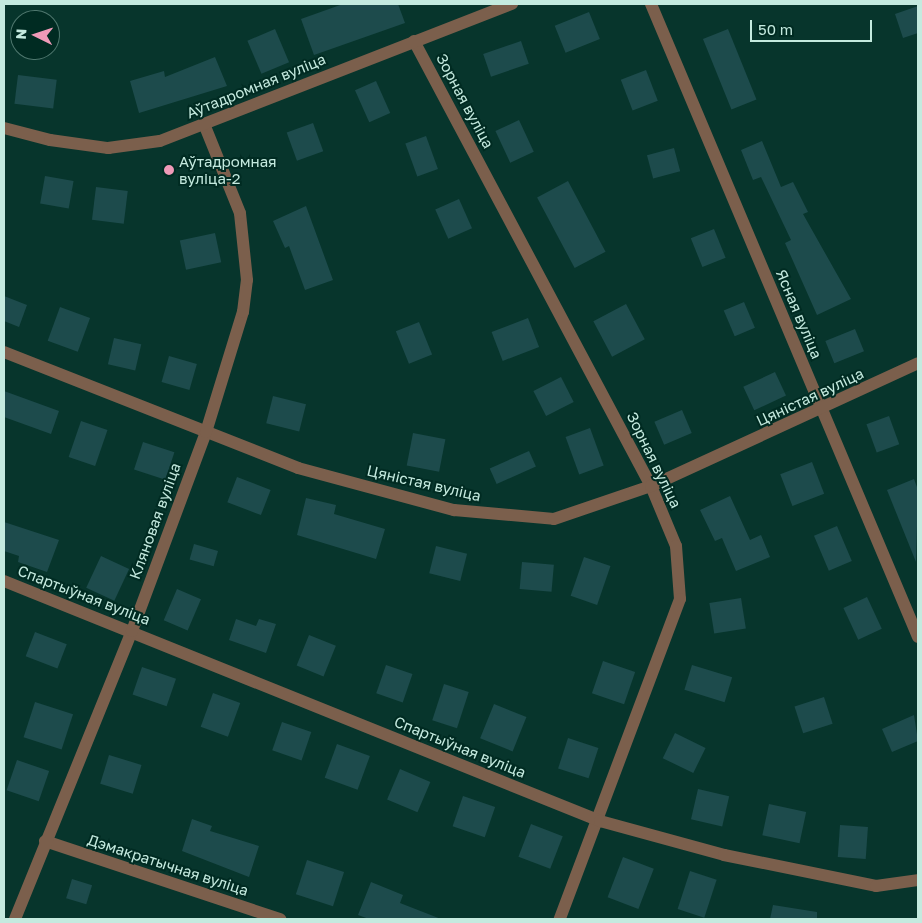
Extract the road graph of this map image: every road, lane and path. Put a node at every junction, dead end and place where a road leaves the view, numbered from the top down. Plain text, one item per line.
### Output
1 (512, 4) edge
2 (650, 4) edge
3 (414, 41) junction
4 (204, 124) junction
5 (4, 128) edge
6 (4, 352) edge
7 (918, 363) edge
8 (822, 411) junction
9 (206, 432) junction
10 (651, 486) junction
11 (4, 581) edge
12 (132, 631) junction
13 (918, 637) edge
14 (600, 822) junction
15 (45, 841) junction
16 (918, 880) edge
17 (14, 919) edge
18 (280, 919) edge
19 (560, 919) edge

1 - 3 street, Аўтадромная вуліца
2 - 8 street, Ясная вуліца
3 - 4 street, Аўтадромная вуліца
3 - 10 street, Зорная вуліца
4 - 5 street, Аўтадромная вуліца
4 - 9 street, Кляновая вуліца
6 - 9 street, Цяністая вуліца
7 - 8 street, Цяністая вуліца
8 - 10 street, Цяністая вуліца
8 - 13 street, Ясная вуліца
9 - 10 street, Цяністая вуліца
9 - 12 street, Кляновая вуліца
10 - 14 street, Зорная вуліца
11 - 12 street, Спартыўная вуліца
12 - 14 street, Спартыўная вуліца
12 - 15 street, Кляновая вуліца
14 - 16 street, Спартыўная вуліца
14 - 19 street, Зорная вуліца
15 - 17 street, Кляновая вуліца
15 - 18 street, Дэмакратычная вуліца

